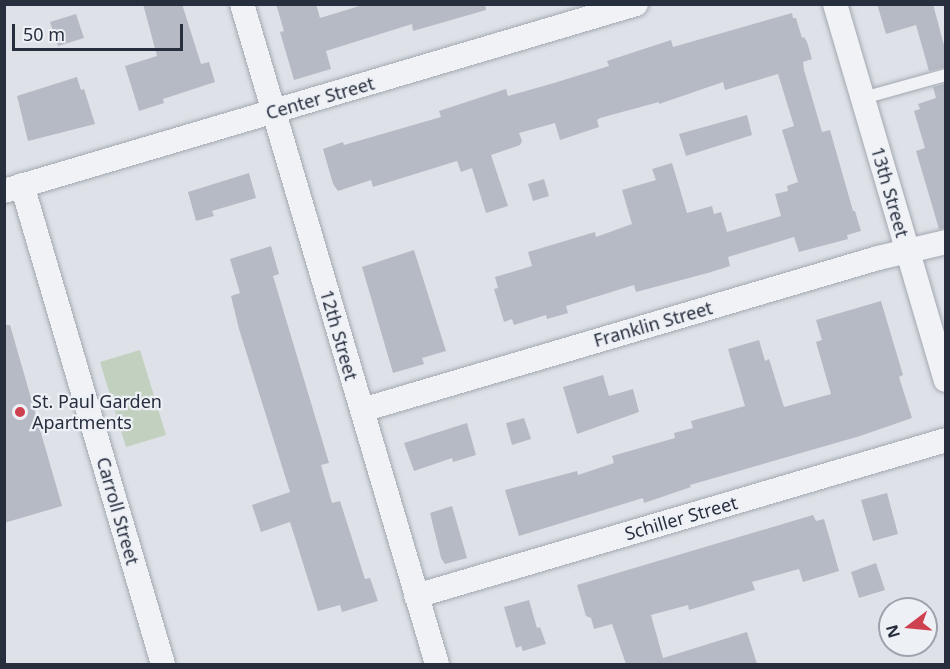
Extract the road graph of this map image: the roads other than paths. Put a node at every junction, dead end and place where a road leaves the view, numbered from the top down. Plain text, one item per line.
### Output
1 (242, 4) edge
2 (636, 4) edge
3 (835, 4) edge
4 (945, 75) edge
5 (863, 98) junction
6 (274, 111) junction
7 (13, 188) edge
8 (945, 242) edge
9 (908, 251) junction
10 (945, 380) edge
11 (362, 410) junction
12 (945, 440) edge
13 (416, 596) junction
14 (163, 664) edge
15 (437, 664) edge

1 - 6 street, 12th Street
2 - 6 street, Center Street
3 - 5 street, 13th Street
4 - 5 lane
5 - 9 street, 13th Street
6 - 7 street, Center Street
6 - 11 street, 12th Street
7 - 14 street, Carroll Street
8 - 9 street, Franklin Street
9 - 10 street, 13th Street
9 - 11 street, Franklin Street
11 - 13 street, 12th Street
12 - 13 street, Schiller Street
13 - 15 street, 12th Street

